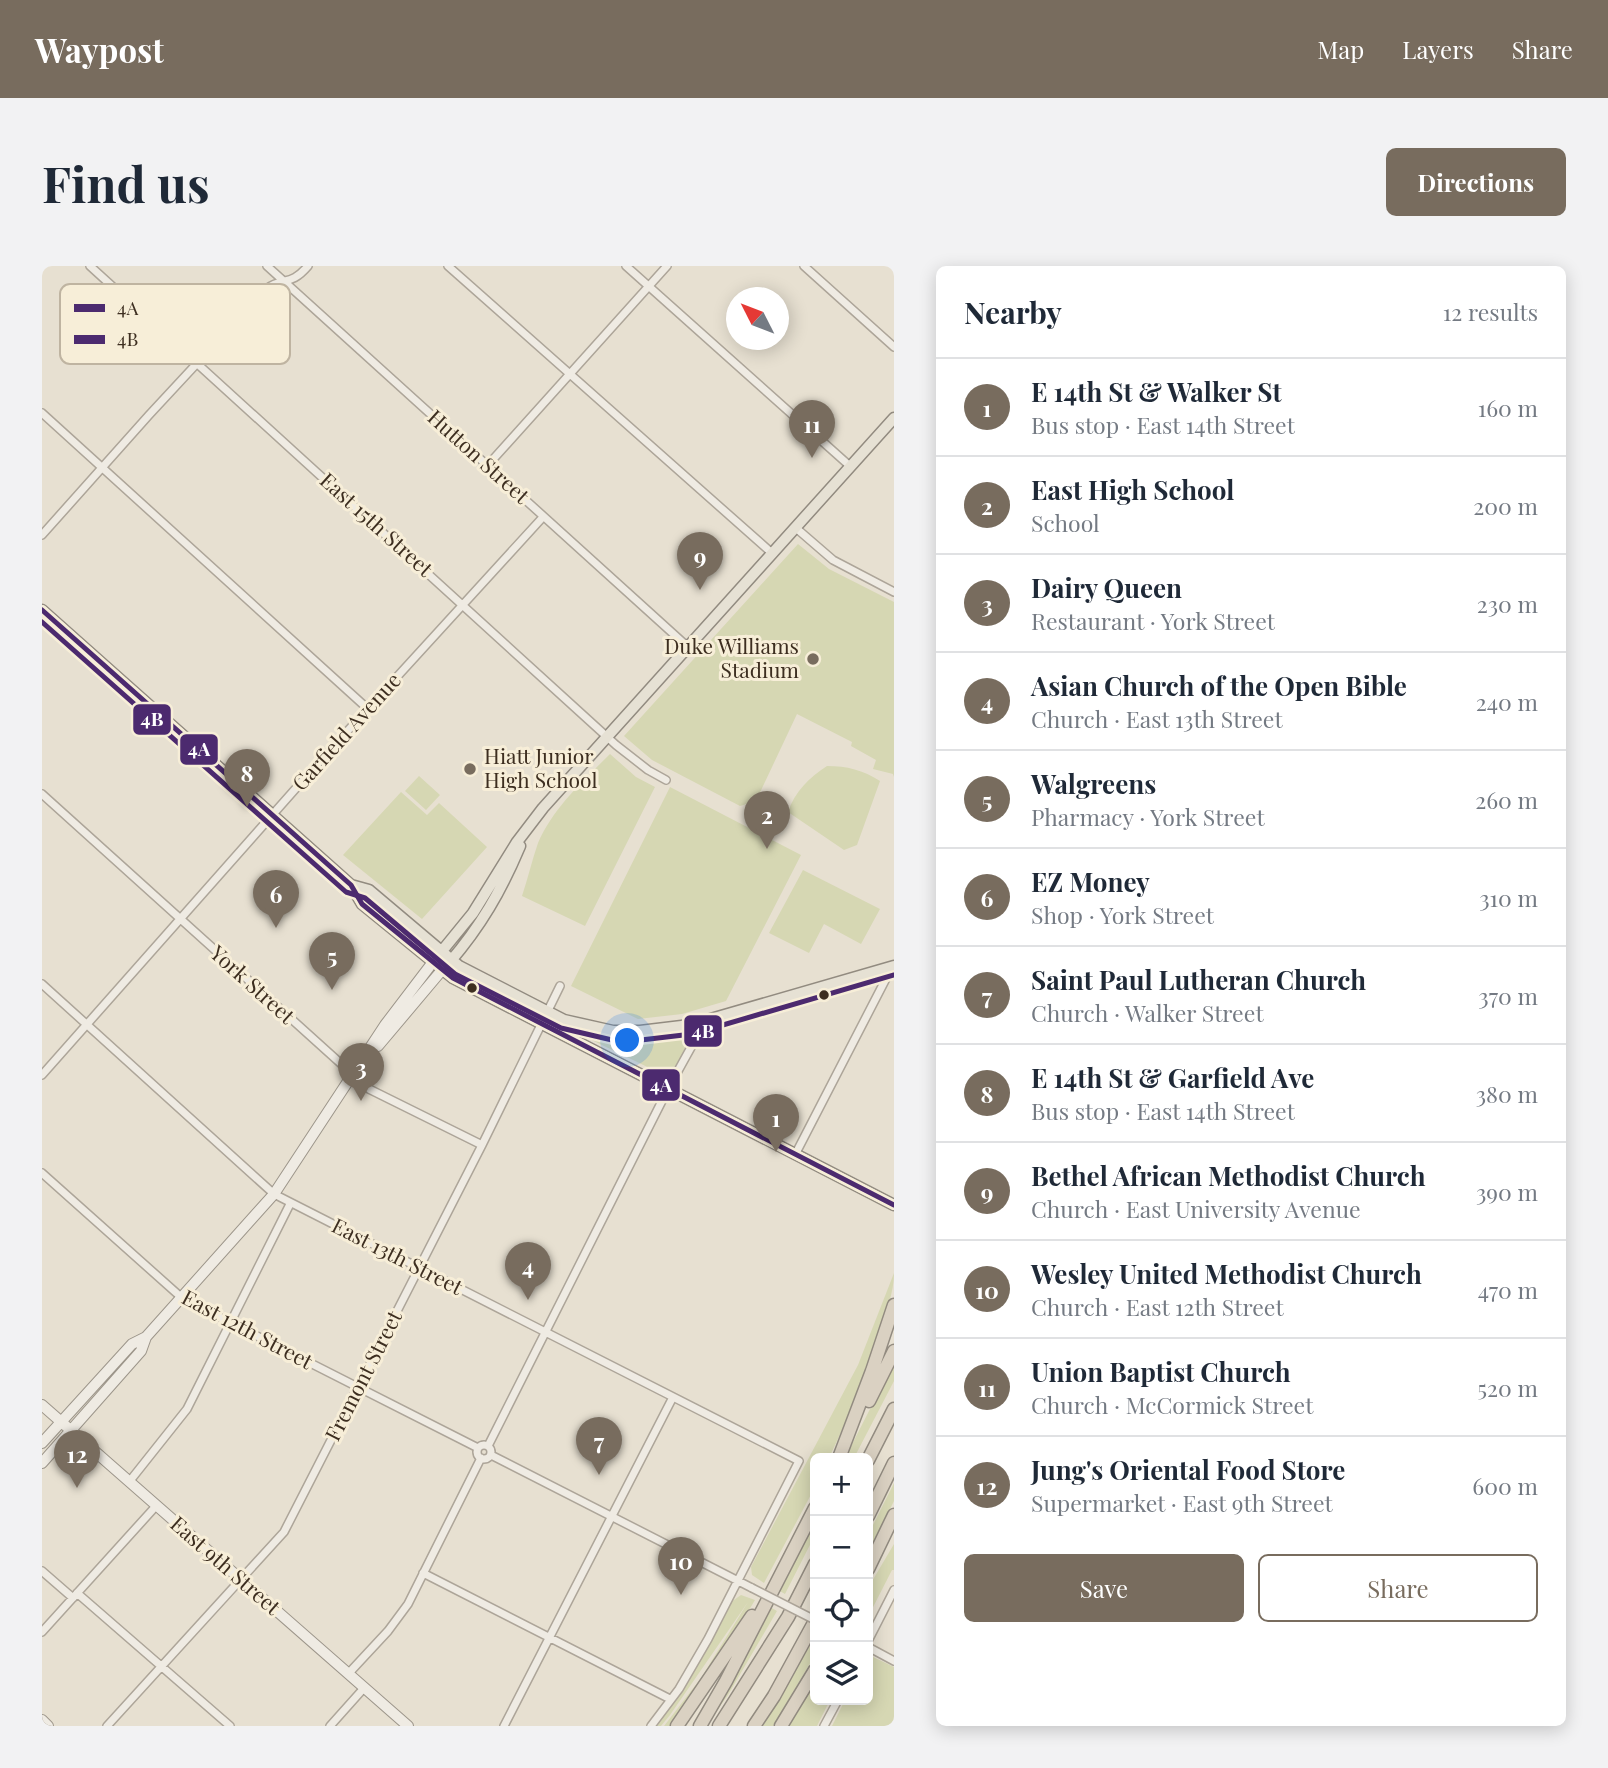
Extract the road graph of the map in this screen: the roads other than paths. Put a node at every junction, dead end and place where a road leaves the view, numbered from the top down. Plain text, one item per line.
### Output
1 (90, 266) edge
2 (267, 266) edge
3 (308, 266) edge
4 (448, 266) edge
5 (626, 266) edge
6 (667, 266) edge
7 (804, 266) edge
8 (284, 281) junction
9 (110, 284) edge
10 (273, 284) edge
11 (287, 284) edge
12 (290, 286) edge
13 (649, 286) junction
14 (894, 347) edge
15 (195, 364) edge
16 (197, 364) edge
17 (570, 374) junction
18 (42, 414) edge
19 (894, 418) edge
20 (488, 466) junction
21 (851, 467) junction
22 (101, 468) junction
23 (543, 517) junction
24 (796, 528) junction
25 (42, 536) edge
26 (773, 554) junction
27 (894, 592) edge
28 (463, 604) junction
29 (42, 610) edge
30 (689, 648) junction
31 (368, 709) junction
32 (607, 736) junction
33 (666, 780) dead end
34 (42, 794) edge
35 (272, 815) junction
36 (534, 821) junction
37 (351, 885) junction
38 (179, 919) junction
39 (443, 951) junction
40 (452, 960) junction
41 (433, 962) junction
42 (894, 965) edge
43 (442, 970) junction
44 (42, 984) edge
45 (561, 986) dead end
46 (547, 1012) junction
47 (705, 1022) junction
48 (86, 1024) junction
49 (541, 1024) junction
50 (42, 1075) edge
51 (352, 1076) junction
52 (668, 1089) junction
53 (482, 1144) junction
54 (796, 1153) junction
55 (42, 1173) edge
56 (274, 1194) junction
57 (290, 1204) junction
58 (894, 1205) edge
59 (419, 1269) junction
60 (183, 1298) junction
61 (894, 1305) edge
62 (231, 1323) junction
63 (545, 1332) junction
64 (146, 1337) junction
65 (894, 1351) edge
66 (358, 1388) junction
67 (673, 1397) junction
68 (42, 1405) edge
69 (894, 1409) edge
70 (62, 1422) junction
71 (71, 1431) junction
72 (42, 1443) edge
73 (488, 1446) junction
74 (478, 1448) junction
75 (841, 1453) edge
76 (842, 1453) edge
77 (872, 1453) edge
78 (491, 1455) junction
79 (481, 1458) junction
80 (894, 1463) edge
81 (42, 1464) edge
82 (129, 1482) junction
83 (156, 1506) junction
84 (873, 1506) edge
85 (894, 1515) edge
86 (811, 1516) edge
87 (612, 1517) junction
88 (894, 1530) edge
89 (799, 1541) junction
90 (873, 1560) edge
91 (873, 1563) edge
92 (42, 1572) edge
93 (423, 1573) junction
94 (810, 1574) edge
95 (240, 1579) junction
96 (737, 1581) junction
97 (894, 1590) edge
98 (75, 1595) junction
99 (810, 1618) edge
100 (810, 1630) edge
101 (873, 1631) edge
102 (42, 1632) edge
103 (550, 1638) junction
104 (873, 1650) edge
105 (894, 1661) edge
106 (161, 1666) junction
107 (348, 1674) junction
108 (810, 1678) edge
109 (364, 1688) junction
110 (670, 1699) junction
111 (835, 1705) edge
112 (42, 1720) edge
113 (48, 1726) edge
114 (107, 1726) edge
115 (230, 1726) edge
116 (330, 1726) edge
117 (408, 1726) edge
118 (504, 1726) edge
119 (651, 1726) edge
120 (677, 1726) edge
121 (700, 1726) edge
122 (719, 1726) edge
123 (754, 1726) edge
124 (781, 1726) edge
125 (824, 1726) edge

1 - 9 street, East 15th Street
2 - 8 street, Hutton Street
3 - 8 street
4 - 17 street
5 - 13 street
6 - 13 street
7 - 14 street
8 - 10 street
8 - 11 street, Hutton Street
12 - 20 street, Hutton Street
13 - 17 street
13 - 21 street
15 - 22 street
16 - 28 street, East 15th Street
17 - 20 street
17 - 26 street
18 - 22 street
19 - 21 main road
20 - 23 street, Hutton Street
21 - 24 main road
22 - 25 street
22 - 31 street
23 - 28 street, Garfield Avenue
23 - 30 street, Hutton Street
24 - 26 main road
24 - 27 street
26 - 30 main road
28 - 31 street, Garfield Avenue
28 - 32 street, East 15th Street
29 - 35 main road
30 - 32 main road
31 - 35 street, Garfield Avenue
32 - 33 street, East 15th Street
32 - 36 main road
34 - 38 street, York Street
35 - 37 main road
35 - 38 street, Garfield Avenue
36 - 39 main road
36 - 40 main road
37 - 39 main road
37 - 41 main road
38 - 48 street, Garfield Avenue
38 - 51 street, York Street
39 - 40 main road
39 - 41 main road
40 - 43 main road
40 - 46 main road
41 - 43 main road
41 - 51 main road
42 - 47 main road
42 - 54 street
43 - 49 main road
43 - 51 main road
44 - 48 street, East 13th Street
45 - 46 street, Fremont Street
46 - 47 main road
46 - 49 street, Fremont Street
47 - 52 street
48 - 50 street, Garfield Avenue
48 - 56 street, East 13th Street
49 - 52 main road
49 - 53 street, Fremont Street
51 - 53 street, York Street
51 - 56 main road
52 - 54 main road
52 - 63 street
53 - 59 street, Fremont Street
54 - 58 main road
55 - 60 street, East 12th Street
56 - 57 street, East 13th Street
56 - 60 main road
57 - 59 street, East 13th Street
57 - 62 street
59 - 63 street, East 13th Street
59 - 66 street, Fremont Street
60 - 62 street, East 12th Street
60 - 64 main road
61 - 75 highway
62 - 66 street, East 12th Street
62 - 82 street
63 - 67 street, East 13th Street
63 - 73 street
64 - 70 main road
64 - 71 main road
65 - 76 highway
66 - 74 street, East 12th Street
66 - 95 street, Fremont Street
67 - 87 street
67 - 96 street, East 13th Street
68 - 70 main road, East 9th Street
69 - 77 highway
70 - 71 main road, East 9th Street
70 - 72 main road
71 - 81 main road
71 - 82 main road, East 9th Street
73 - 74 street
73 - 78 street
74 - 79 street
78 - 79 street
78 - 87 street
79 - 93 street
80 - 84 highway
82 - 83 main road, East 9th Street
83 - 95 main road, East 9th Street
83 - 98 street
85 - 90 highway
86 - 89 highway
87 - 96 street
87 - 103 street
88 - 91 highway
89 - 120 highway
89 - 121 highway
92 - 98 street
93 - 103 street
93 - 107 street
94 - 122 highway
95 - 106 street, Fremont Street
95 - 107 main road, East 9th Street
96 - 99 street, bridge
96 - 110 street
97 - 101 street
98 - 102 street
98 - 106 street
100 - 123 highway
103 - 110 street
103 - 118 street
104 - 105 street
106 - 114 street, Fremont Street
106 - 115 street
107 - 109 main road, East 9th Street
108 - 124 highway
109 - 116 street
109 - 117 main road, East 9th Street
110 - 119 street
111 - 125 street
112 - 113 main road

